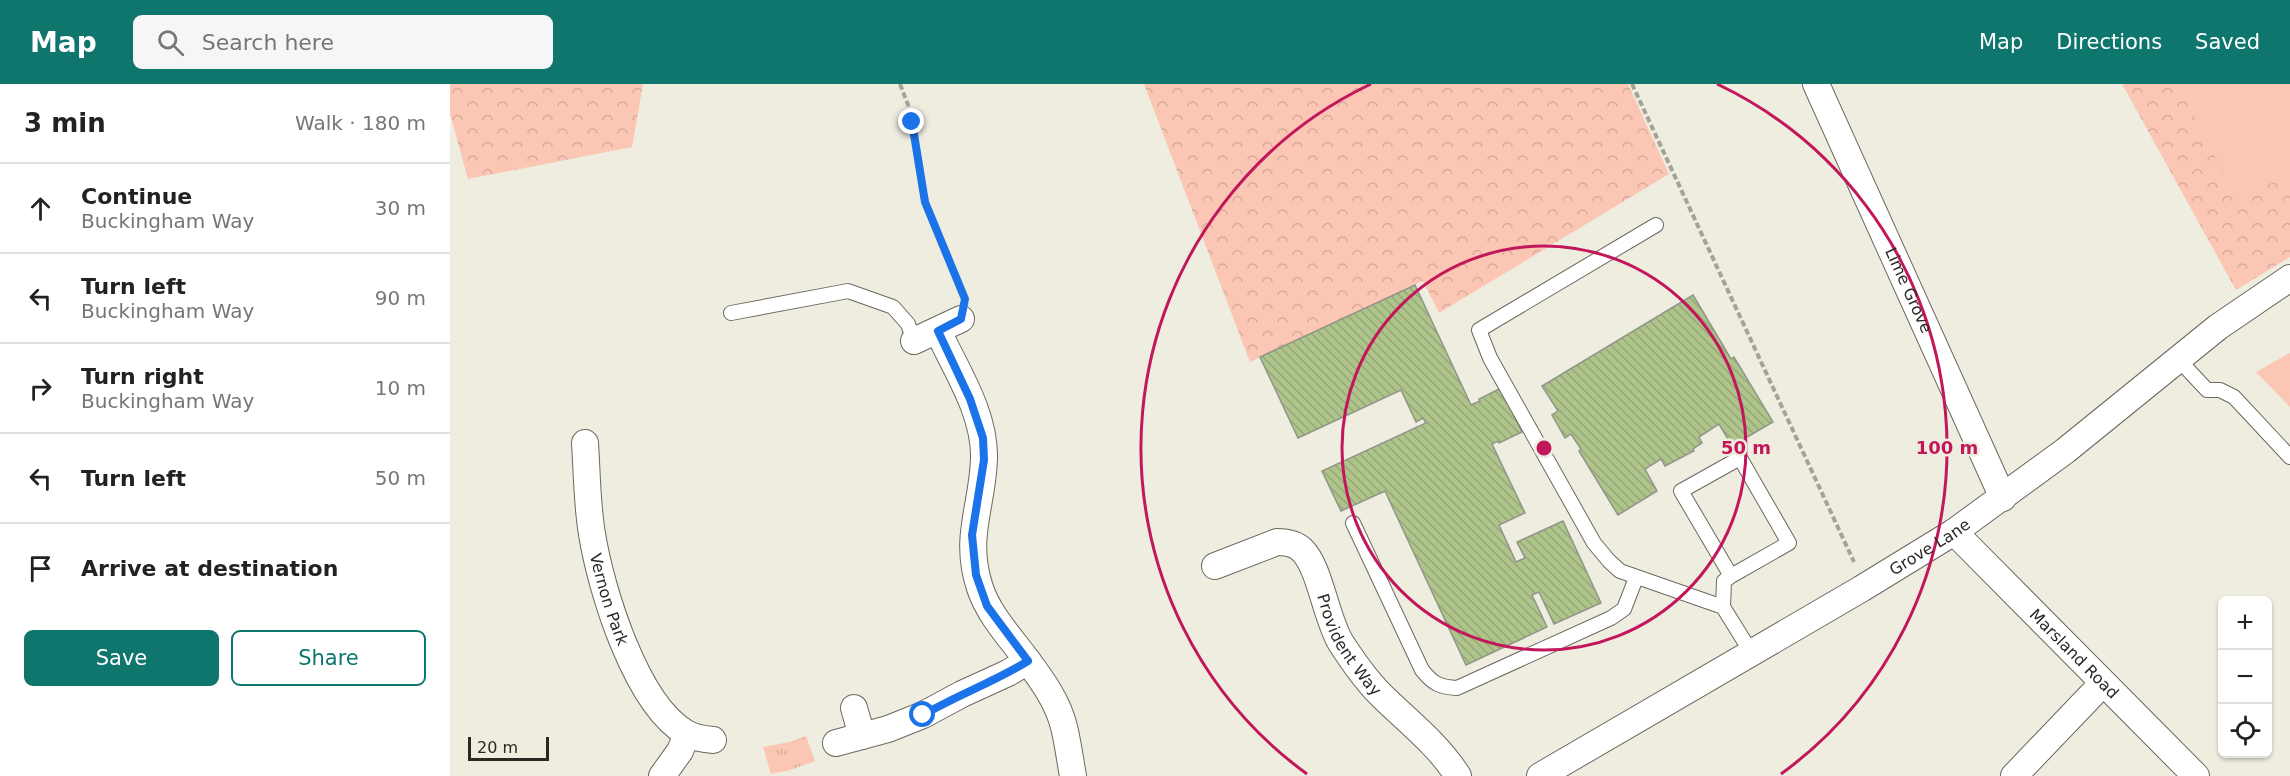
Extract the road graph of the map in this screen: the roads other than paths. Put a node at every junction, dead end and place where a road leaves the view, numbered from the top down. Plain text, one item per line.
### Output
1 (1816, 84) edge
2 (1656, 225) dead end
3 (2290, 278) edge
4 (731, 313) dead end
5 (961, 319) road end
6 (938, 331) junction
7 (914, 341) joint
8 (2178, 359) junction
9 (585, 443) dead end
10 (2290, 457) edge
11 (2002, 498) junction
12 (1353, 523) dead end
13 (1954, 532) junction
14 (1215, 566) dead end
15 (1731, 576) junction
16 (1636, 578) junction
17 (1723, 607) junction
18 (1751, 652) junction
19 (1028, 661) junction
20 (2103, 683) junction
21 (854, 708) dead end
22 (687, 734) junction
23 (862, 736) junction
24 (713, 740) dead end
25 (836, 743) dead end
26 (662, 776) edge
27 (1073, 776) edge
28 (1458, 776) edge
29 (1540, 776) edge
30 (2014, 776) edge
31 (2196, 776) edge

1 - 11 street, Lime Grove
2 - 16 lane
3 - 8 street, Grove Lane
4 - 7 lane
5 - 6 street
6 - 7 street
6 - 19 street
8 - 10 lane
8 - 11 street, Grove Lane
9 - 22 street, Vernon Park
11 - 13 street, Grove Lane
12 - 16 lane
13 - 18 street, Grove Lane
13 - 20 street, Marsland Road
14 - 28 street, Provident Way
15 - 15 lane
15 - 17 lane
16 - 17 lane
17 - 18 lane
18 - 29 street, Grove Lane
19 - 23 street
19 - 27 street
20 - 30 street
20 - 31 street, Marsland Road
21 - 23 street
22 - 24 street, Vernon Park
22 - 26 street
23 - 25 street

